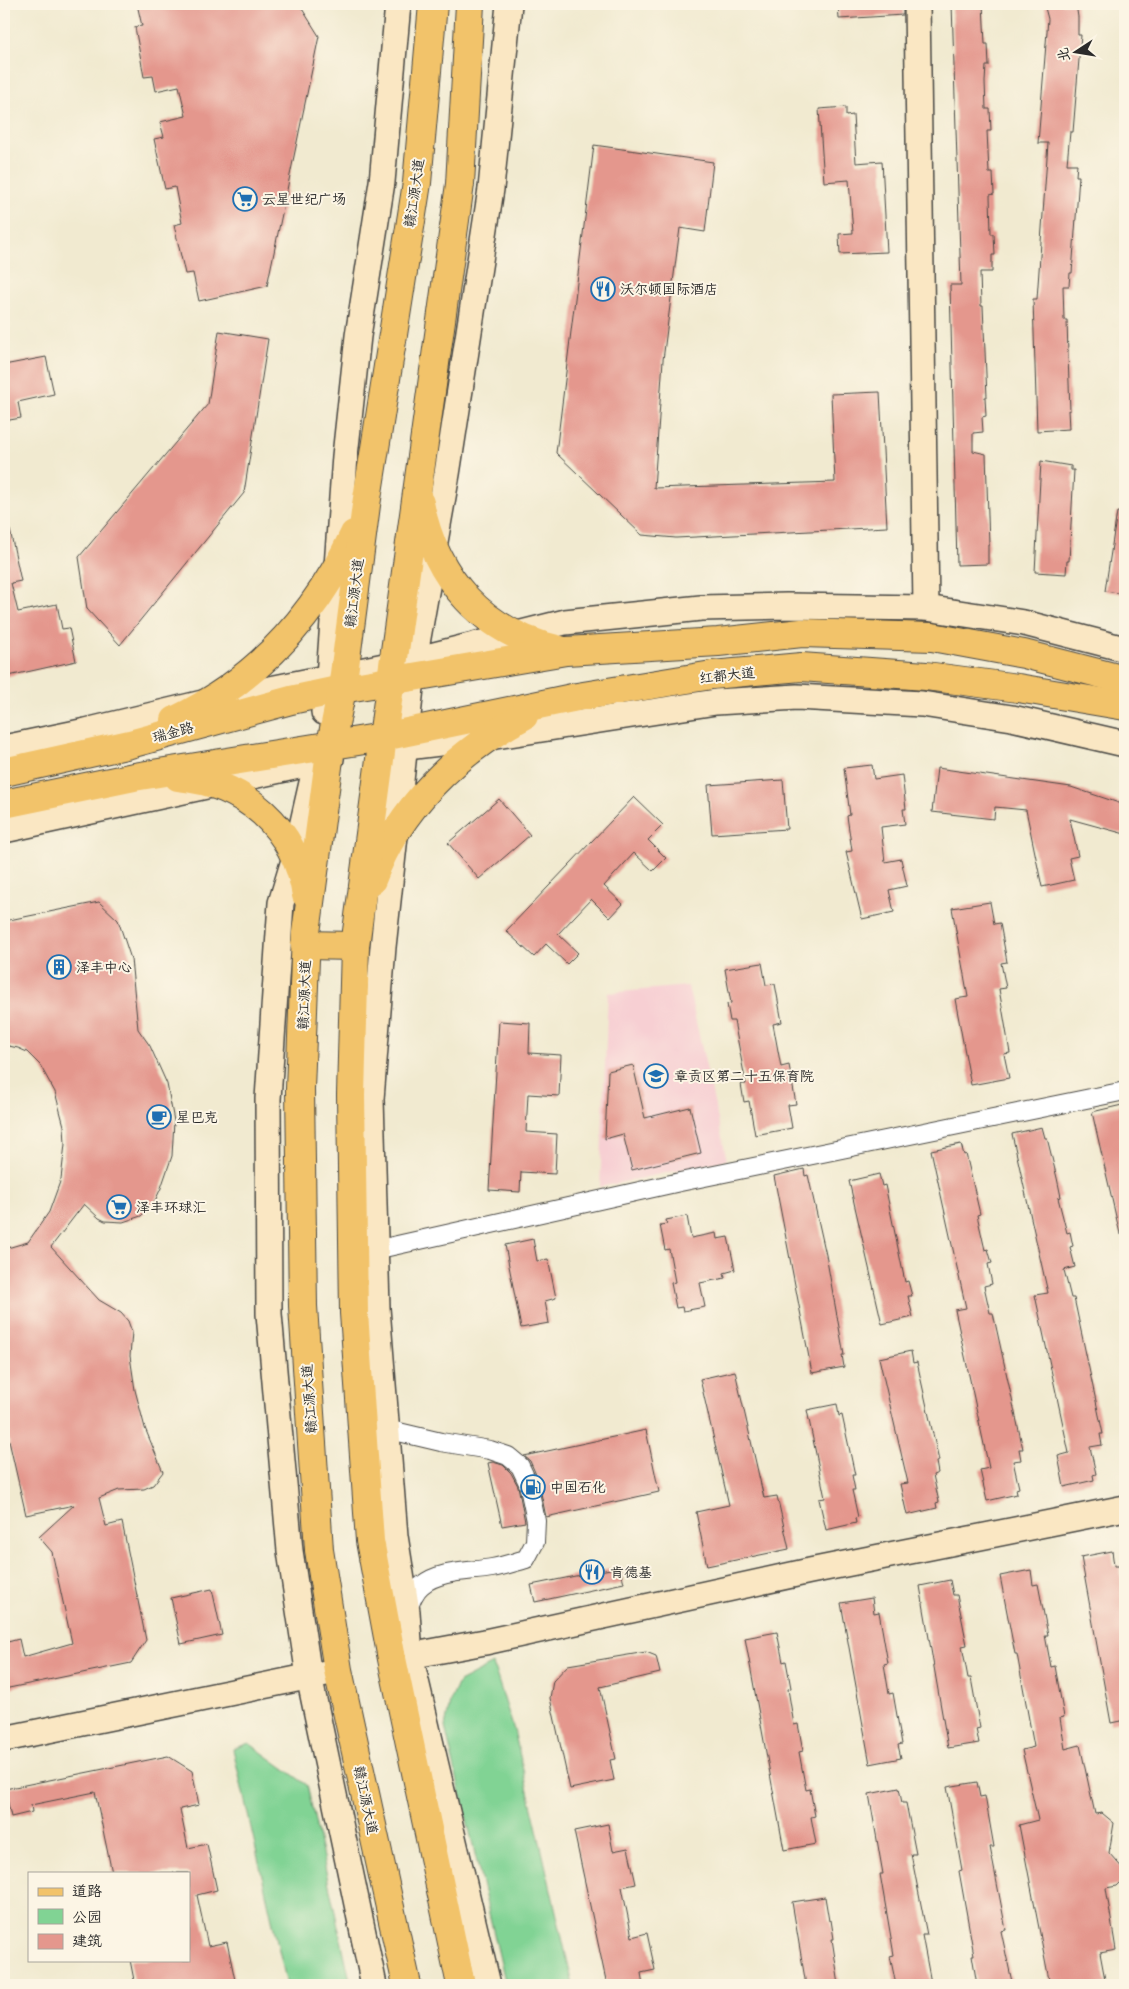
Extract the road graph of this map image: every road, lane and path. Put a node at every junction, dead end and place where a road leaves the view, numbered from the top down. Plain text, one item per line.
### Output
1 (398, 4) edge
2 (433, 4) edge
3 (470, 4) edge
4 (509, 4) edge
5 (917, 4) edge
6 (418, 479) junction
7 (366, 505) junction
8 (433, 548) junction
9 (337, 568) junction
10 (926, 608) junction
11 (516, 635) junction
12 (1125, 649) edge
13 (566, 651) junction
14 (402, 671) junction
15 (1125, 680) edge
16 (335, 683) junction
17 (577, 697) junction
18 (211, 701) junction
19 (1125, 706) edge
20 (488, 736) junction
21 (394, 741) junction
22 (130, 744) junction
23 (1125, 744) edge
24 (4, 748) edge
25 (324, 753) junction
26 (4, 772) edge
27 (134, 777) junction
28 (212, 783) junction
29 (4, 804) edge
30 (4, 830) edge
31 (396, 832) junction
32 (295, 857) junction
33 (306, 939) junction
34 (356, 939) junction
35 (1125, 1091) edge
36 (375, 1250) junction
37 (386, 1429) junction
38 (1125, 1508) edge
39 (407, 1612) junction
40 (401, 1658) junction
41 (338, 1670) junction
42 (309, 1676) junction
43 (4, 1739) edge
44 (374, 1985) edge
45 (407, 1985) edge
46 (461, 1985) edge
47 (488, 1985) edge

1 - 9 street
2 - 7 main road, 赣江源大道
3 - 6 main road
4 - 8 street
5 - 10 street
6 - 8 main road
6 - 14 main road
7 - 9 main road
7 - 16 main road, 赣江源大道
8 - 11 main road
8 - 14 street
9 - 16 street
9 - 18 main road
10 - 11 street
10 - 12 street
11 - 13 main road
11 - 14 street
13 - 14 main road
13 - 15 main road
14 - 16 main road
14 - 21 main road
16 - 18 street
16 - 22 main road, 瑞金路
16 - 25 main road, 赣江源大道
17 - 19 main road, 红都大道
17 - 20 main road
17 - 21 main road, 红都大道
18 - 22 main road
18 - 24 street
20 - 21 street
20 - 23 street
20 - 31 main road
21 - 25 main road, 红都大道
21 - 31 street
21 - 34 main road
22 - 26 main road, 瑞金路
25 - 27 main road
25 - 28 street
25 - 32 street
25 - 33 main road, 赣江源大道
27 - 28 main road
27 - 29 main road
28 - 30 street
28 - 32 main road
31 - 34 main road
31 - 36 street
32 - 33 main road
32 - 42 street
33 - 34 main road
33 - 41 main road, 赣江源大道
34 - 40 main road
35 - 36 street
36 - 37 street
37 - 39 street
37 - 39 street
38 - 40 street
39 - 40 street
40 - 46 main road
40 - 47 street
41 - 42 street
41 - 45 main road, 赣江源大道
42 - 43 street
42 - 44 street

